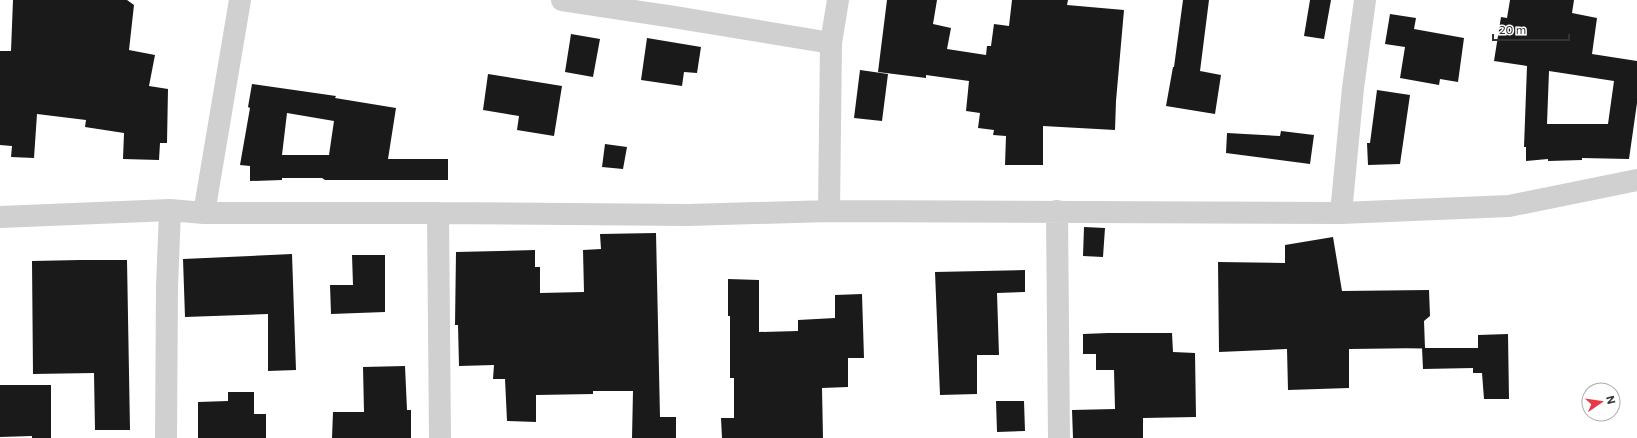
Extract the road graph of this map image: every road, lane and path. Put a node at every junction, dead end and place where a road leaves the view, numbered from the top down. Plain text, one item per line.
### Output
1 (240, 0) edge
2 (562, 0) edge
3 (838, 0) edge
4 (1365, 0) edge
5 (831, 43) junction
6 (1637, 180) edge
7 (170, 210) junction
8 (830, 211) junction
9 (1057, 212) junction
10 (204, 213) junction
11 (438, 213) junction
12 (1341, 213) junction
13 (0, 218) edge
14 (166, 438) edge
15 (440, 438) edge
16 (1059, 438) edge

1 - 10 street
2 - 5 street
3 - 5 street
4 - 12 street
5 - 8 street
6 - 12 street
7 - 10 street
7 - 13 street
7 - 14 street
8 - 9 street
8 - 11 street
9 - 12 street
9 - 16 street
10 - 11 street
11 - 15 street

